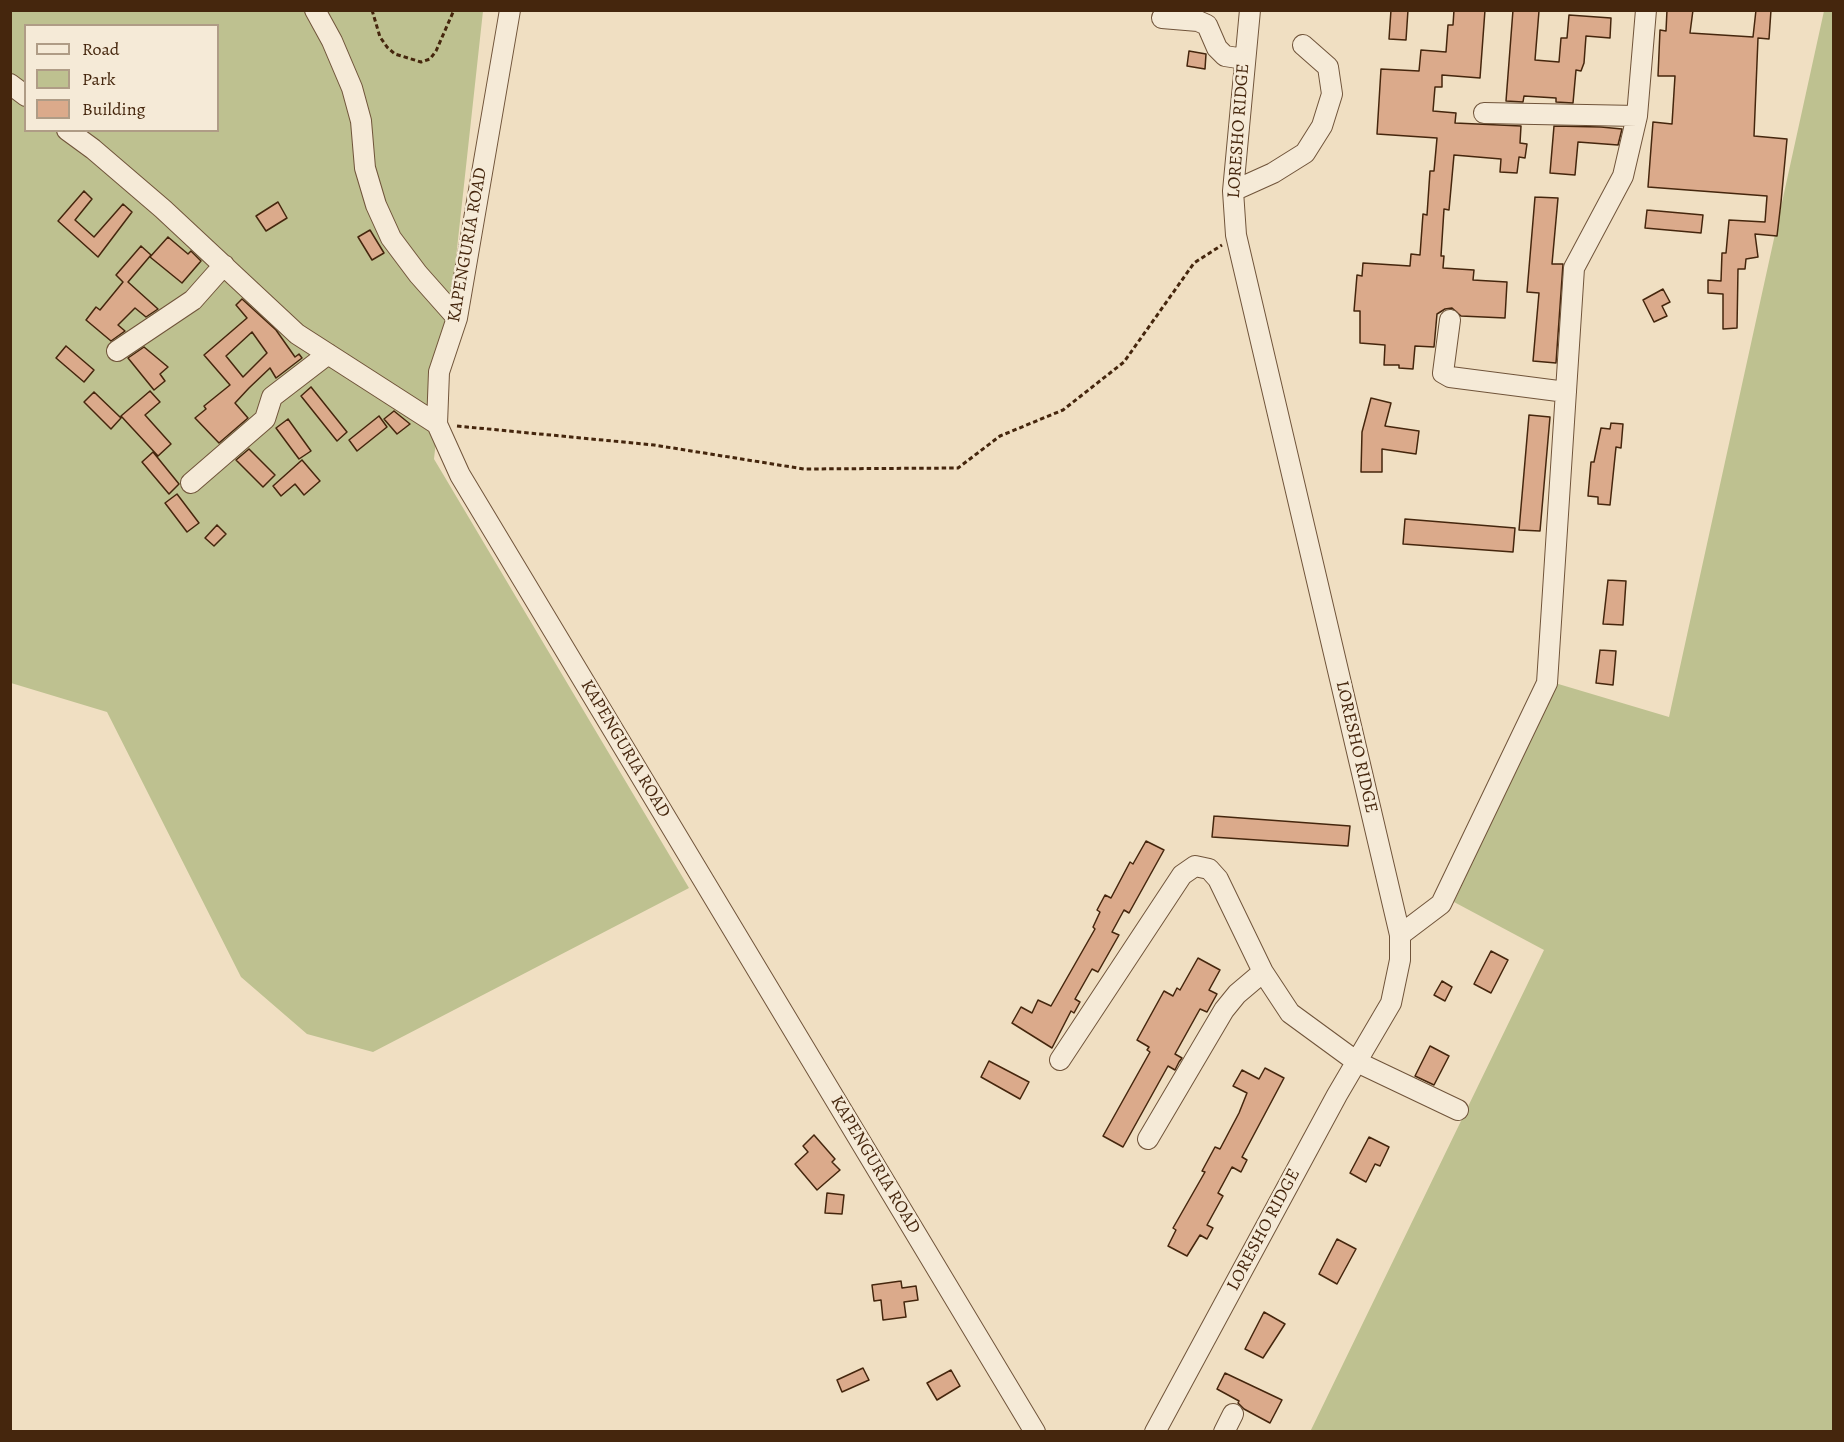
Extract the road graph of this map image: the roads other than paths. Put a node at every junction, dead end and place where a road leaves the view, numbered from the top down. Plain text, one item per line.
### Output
1 (315, 10) edge
2 (510, 10) edge
3 (1250, 10) edge
4 (1646, 10) edge
5 (1162, 18) dead end
6 (1303, 45) dead end
7 (1244, 59) junction
8 (10, 84) edge
9 (24, 94) edge
10 (1484, 113) dead end
11 (1637, 116) junction
12 (69, 132) edge
13 (1233, 191) junction
14 (224, 265) junction
15 (457, 318) junction
16 (1450, 320) dead end
17 (117, 351) dead end
18 (328, 354) junction
19 (1566, 392) junction
20 (437, 424) junction
21 (191, 483) dead end
22 (1400, 935) junction
23 (1263, 972) junction
24 (1060, 1060) dead end
25 (1357, 1062) junction
26 (1458, 1110) dead end
27 (1148, 1139) dead end
28 (1035, 1431) edge
29 (1155, 1431) edge

1 - 15 street
2 - 15 street, KAPENGURIA ROAD
3 - 7 street, LORESHO RIDGE
4 - 11 street
5 - 7 street
6 - 13 street
7 - 13 street, LORESHO RIDGE
8 - 9 street
10 - 11 street
11 - 19 street
12 - 14 street
13 - 22 street, LORESHO RIDGE
14 - 17 street
14 - 18 street
15 - 20 street, KAPENGURIA ROAD
16 - 19 street
18 - 20 street
18 - 21 street
19 - 22 street
20 - 28 street, KAPENGURIA ROAD
22 - 25 street, LORESHO RIDGE
23 - 24 street
23 - 25 street
23 - 27 street
25 - 26 street
25 - 29 street, LORESHO RIDGE

